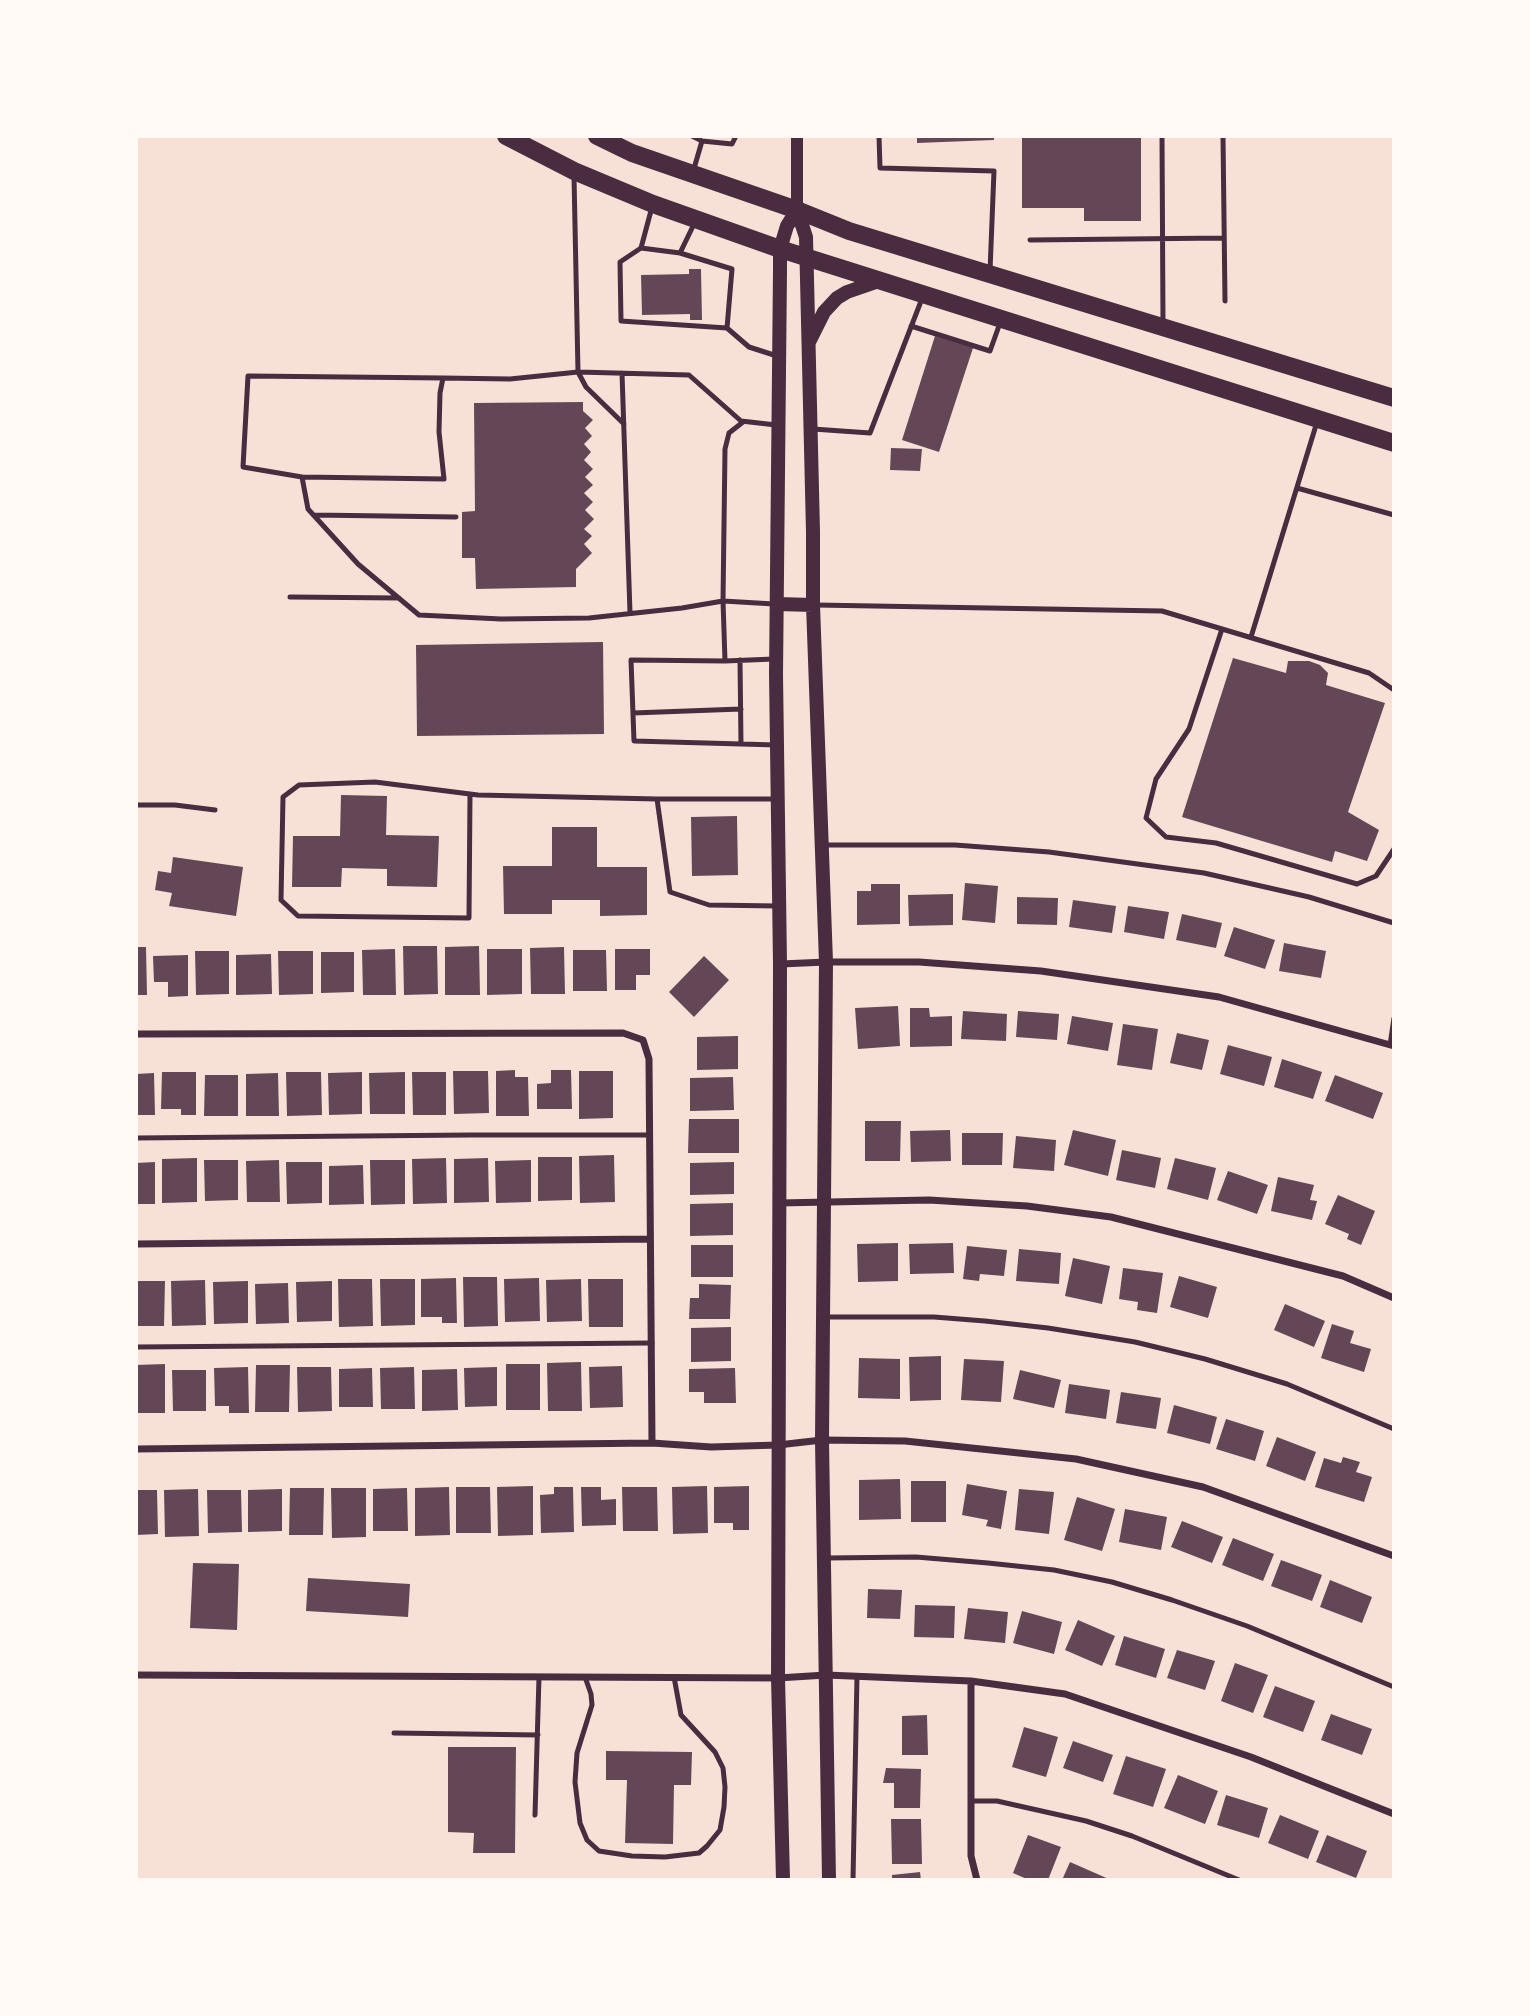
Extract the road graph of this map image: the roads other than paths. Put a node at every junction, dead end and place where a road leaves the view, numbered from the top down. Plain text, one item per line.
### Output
1 (506, 136) edge
2 (597, 136) edge
3 (692, 136) edge
4 (736, 136) edge
5 (797, 136) edge
6 (879, 136) edge
7 (1163, 136) edge
8 (1223, 136) edge
9 (702, 141) junction
10 (573, 171) junction
11 (692, 175) junction
12 (653, 204) junction
13 (797, 210) junction
14 (696, 219) junction
15 (1163, 239) junction
16 (1224, 239) junction
17 (1030, 240) dead end
18 (640, 248) junction
19 (780, 249) junction
20 (680, 253) junction
21 (807, 258) junction
22 (989, 274) junction
23 (879, 281) junction
24 (923, 295) junction
25 (1225, 301) dead end
26 (1001, 320) junction
27 (911, 326) junction
28 (1163, 326) junction
29 (727, 328) junction
30 (808, 343) junction
31 (779, 357) junction
32 (578, 372) junction
33 (622, 373) junction
34 (443, 378) junction
35 (1394, 398) edge
36 (1318, 419) junction
37 (743, 422) junction
38 (624, 424) junction
39 (779, 426) junction
40 (810, 429) junction
41 (1394, 443) edge
42 (302, 477) junction
43 (1297, 488) junction
44 (314, 515) junction
45 (1394, 515) edge
46 (456, 517) dead end
47 (290, 597) dead end
48 (399, 598) junction
49 (723, 601) junction
50 (777, 604) junction
51 (813, 605) junction
52 (630, 613) junction
53 (1222, 629) junction
54 (1251, 637) junction
55 (777, 659) junction
56 (740, 660) junction
57 (725, 661) junction
58 (1394, 690) edge
59 (741, 709) junction
60 (633, 713) junction
61 (741, 744) junction
62 (777, 744) junction
63 (470, 794) junction
64 (657, 799) junction
65 (778, 799) junction
66 (136, 805) edge
67 (215, 810) dead end
68 (822, 845) junction
69 (1394, 849) edge
70 (779, 906) junction
71 (1394, 923) edge
72 (826, 962) junction
73 (780, 964) junction
74 (1394, 1018) edge
75 (136, 1034) edge
76 (1392, 1046) edge
77 (649, 1135) junction
78 (136, 1138) edge
79 (823, 1202) junction
80 (779, 1203) junction
81 (650, 1240) junction
82 (136, 1244) edge
83 (1394, 1298) edge
84 (822, 1317) junction
85 (652, 1343) junction
86 (136, 1347) edge
87 (1394, 1429) edge
88 (821, 1440) junction
89 (652, 1443) junction
90 (778, 1445) junction
91 (136, 1449) edge
92 (1394, 1556) edge
93 (824, 1558) junction
94 (136, 1675) edge
95 (826, 1675) junction
96 (857, 1676) junction
97 (539, 1677) junction
98 (585, 1677) junction
99 (674, 1677) junction
100 (778, 1678) junction
101 (971, 1681) junction
102 (1394, 1687) edge
103 (394, 1733) dead end
104 (538, 1735) junction
105 (971, 1801) junction
106 (1394, 1814) edge
107 (535, 1815) dead end
108 (783, 1880) edge
109 (829, 1880) edge
110 (853, 1880) edge
111 (977, 1880) edge
112 (1239, 1880) edge

1 - 10 main road
2 - 11 main road
3 - 9 lane
4 - 9 lane
5 - 13 street
6 - 22 lane
7 - 15 lane
8 - 16 lane
9 - 11 lane
10 - 12 main road
10 - 32 lane
11 - 13 main road
12 - 14 main road
12 - 18 lane
13 - 19 main road
13 - 21 main road
13 - 22 main road
14 - 19 main road
14 - 20 lane
15 - 16 lane
15 - 17 lane
15 - 28 lane
16 - 25 lane
18 - 20 lane
18 - 29 lane
19 - 21 main road
19 - 31 main road
20 - 29 lane
21 - 23 main road
21 - 30 main road
22 - 28 main road
23 - 24 main road
23 - 30 main road
24 - 26 main road
24 - 27 lane
26 - 27 lane
26 - 36 main road
27 - 40 lane
28 - 35 main road
29 - 31 lane
30 - 40 main road
31 - 39 main road
32 - 33 lane
32 - 34 lane
32 - 38 lane
33 - 37 lane
33 - 38 lane
34 - 42 lane
34 - 42 lane
36 - 41 main road
36 - 43 lane
37 - 39 lane
37 - 49 lane
38 - 52 lane
39 - 50 main road
40 - 51 main road
42 - 44 lane
43 - 45 lane
43 - 54 lane
44 - 46 lane
44 - 48 lane
47 - 48 lane
48 - 52 lane
49 - 50 lane
49 - 52 lane
49 - 57 lane
50 - 51 main road
50 - 55 main road
51 - 53 lane
51 - 68 main road
53 - 54 lane
53 - 69 lane
54 - 58 lane
55 - 56 lane
55 - 62 main road
56 - 57 lane
56 - 59 lane
57 - 60 lane
59 - 60 lane
59 - 61 lane
60 - 61 lane
61 - 62 lane
62 - 65 main road
63 - 63 lane
63 - 64 lane
64 - 65 lane
64 - 70 lane
65 - 70 main road
66 - 67 lane
68 - 71 lane
68 - 72 main road
70 - 73 main road
72 - 73 street
72 - 76 street
72 - 79 main road
73 - 80 main road
74 - 76 lane
75 - 77 street
77 - 78 lane
77 - 81 street
79 - 80 street
79 - 83 street
79 - 84 main road
80 - 90 main road
81 - 82 street
81 - 85 street
84 - 87 lane
84 - 88 main road
85 - 86 lane
85 - 89 street
88 - 90 street
88 - 92 street
88 - 93 main road
89 - 90 street
89 - 91 street
90 - 100 main road
93 - 95 main road
93 - 102 lane
94 - 97 street
95 - 96 street
95 - 100 street
95 - 109 main road
96 - 101 street
96 - 110 lane
97 - 98 street
97 - 104 lane
98 - 99 street
98 - 99 lane
99 - 100 street
100 - 108 main road
101 - 105 street
101 - 106 street
103 - 104 lane
104 - 107 lane
105 - 111 street
105 - 112 lane

